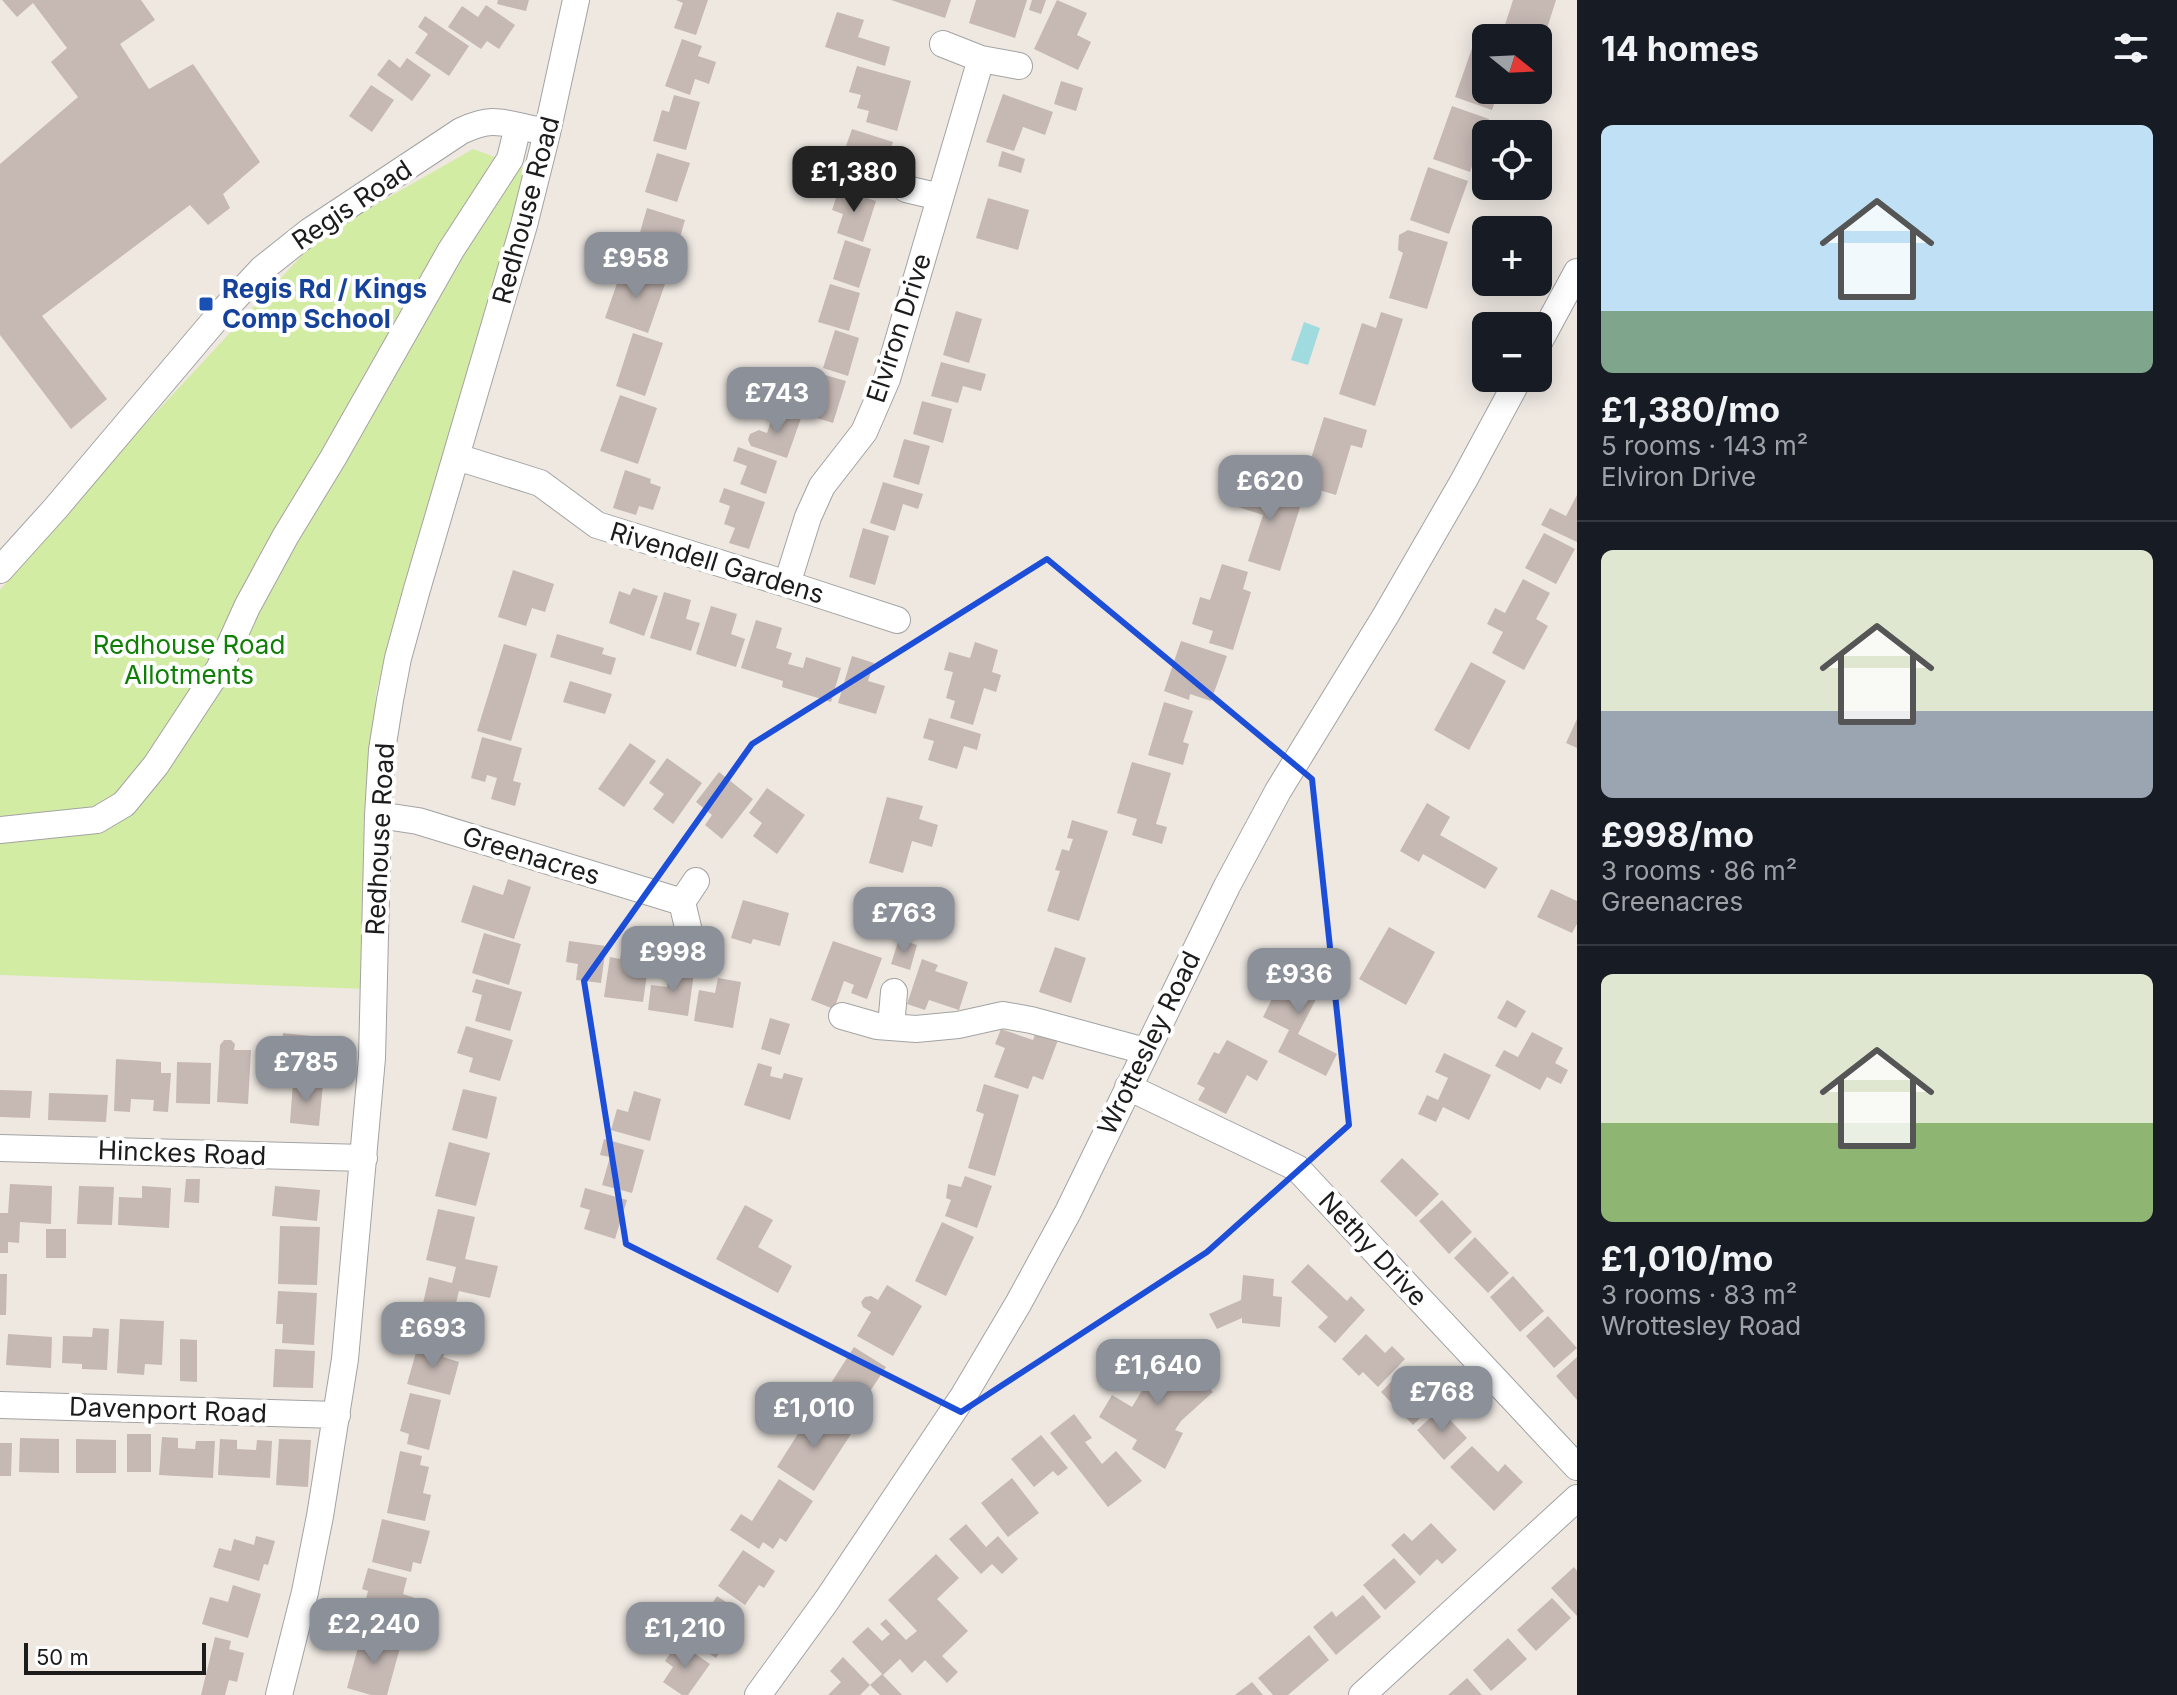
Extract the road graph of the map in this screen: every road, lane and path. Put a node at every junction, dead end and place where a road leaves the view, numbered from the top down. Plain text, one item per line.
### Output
1 (576, 0) edge
2 (943, 44) dead end
3 (981, 59) junction
4 (1019, 66) dead end
5 (518, 126) junction
6 (547, 133) junction
7 (906, 189) dead end
8 (940, 197) junction
9 (1577, 272) edge
10 (1552, 318) edge
11 (1511, 392) edge
12 (457, 457) junction
13 (0, 570) edge
14 (787, 584) junction
15 (897, 620) dead end
16 (378, 815) junction
17 (0, 830) edge
18 (691, 940) dead end
19 (894, 992) dead end
20 (842, 1016) dead end
21 (891, 1027) junction
22 (1145, 1051) junction
23 (1128, 1087) junction
24 (0, 1148) edge
25 (364, 1158) junction
26 (0, 1405) edge
27 (337, 1415) junction
28 (1577, 1467) edge
29 (1577, 1498) edge
30 (279, 1695) edge
31 (758, 1695) edge
32 (1362, 1695) edge

1 - 6 street, Redhouse Road
2 - 3 street
3 - 4 street
3 - 8 street, Elviron Drive
5 - 6 street, Regis Road
5 - 13 street, Regis Road
5 - 17 street
6 - 12 street, Redhouse Road
7 - 8 street
8 - 14 street, Elviron Drive
9 - 10 street
11 - 22 street, Wrottesley Road
12 - 14 street, Rivendell Gardens
12 - 16 street, Redhouse Road
14 - 15 street, Rivendell Gardens
16 - 18 street, Greenacres
16 - 25 street, Redhouse Road
19 - 21 street
20 - 21 street
21 - 22 street
22 - 23 street, Wrottesley Road
23 - 28 street, Nethy Drive
23 - 31 street, Wrottesley Road
24 - 25 street, Hinckes Road
25 - 27 street, Redhouse Road
26 - 27 street, Davenport Road
27 - 30 street, Redhouse Road
29 - 32 street

